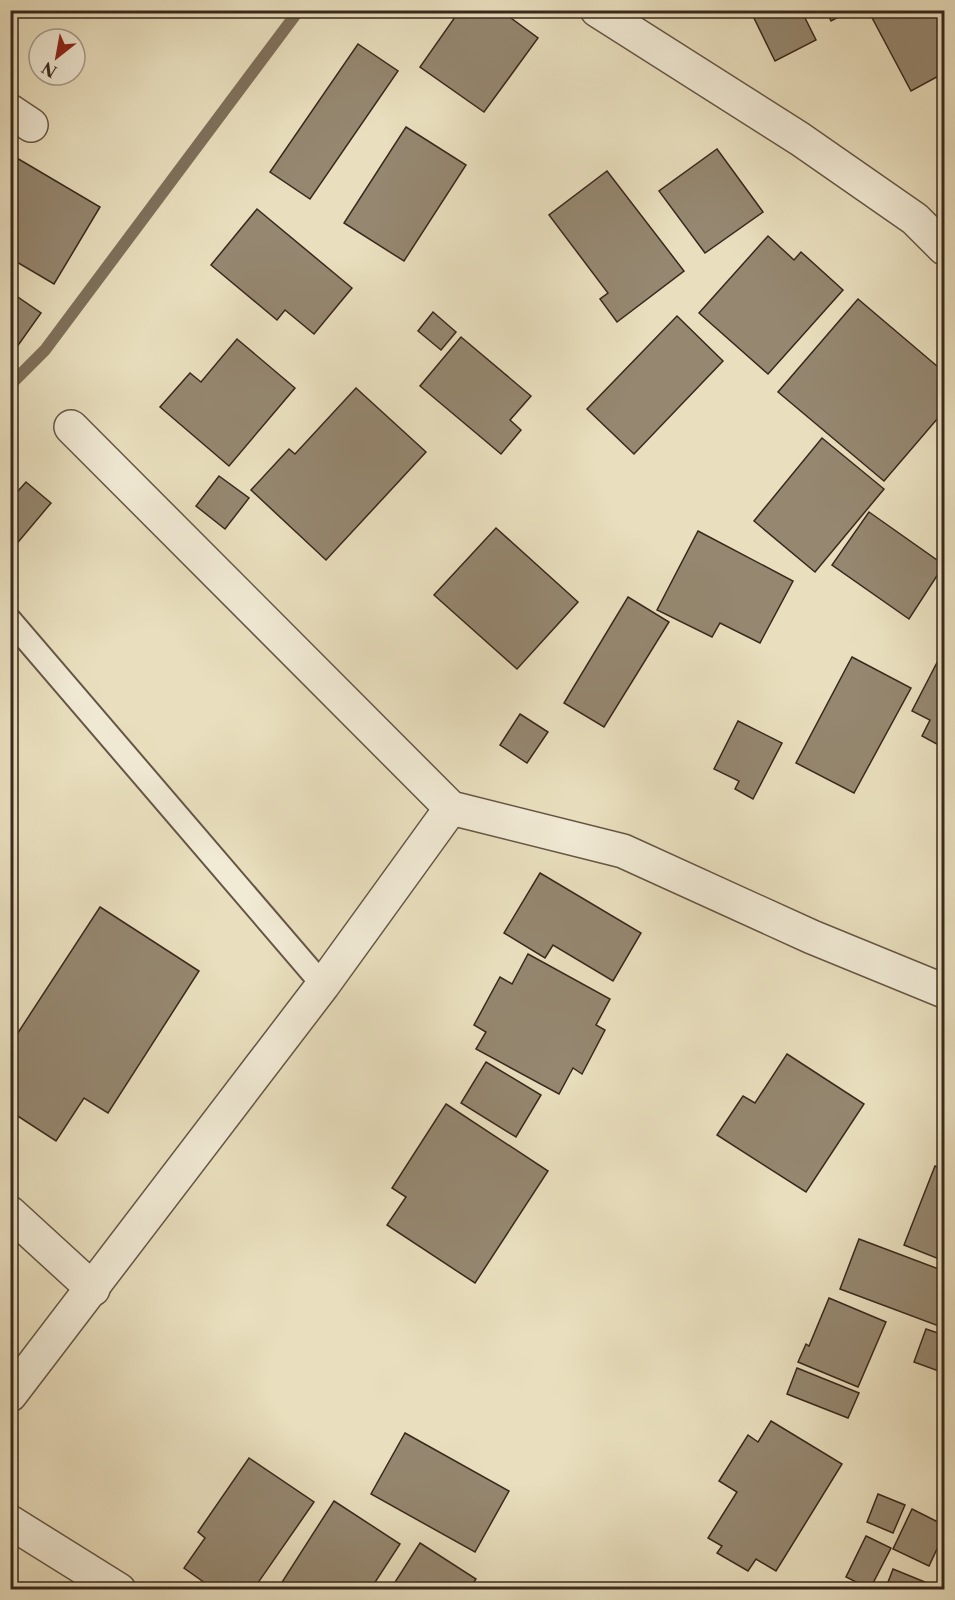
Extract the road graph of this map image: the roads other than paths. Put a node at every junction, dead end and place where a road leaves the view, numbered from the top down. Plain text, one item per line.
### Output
1 (597, 10) edge
2 (945, 248) edge
3 (71, 427) dead end
4 (10, 620) edge
5 (451, 808) junction
6 (323, 985) junction
7 (945, 991) edge
8 (10, 1213) edge
9 (93, 1289) junction
10 (10, 1395) edge
11 (10, 1522) edge
12 (119, 1590) edge

1 - 2 street
3 - 5 street
4 - 6 lane
5 - 6 street
5 - 7 street
6 - 9 street
8 - 9 street
9 - 10 street
11 - 12 street

